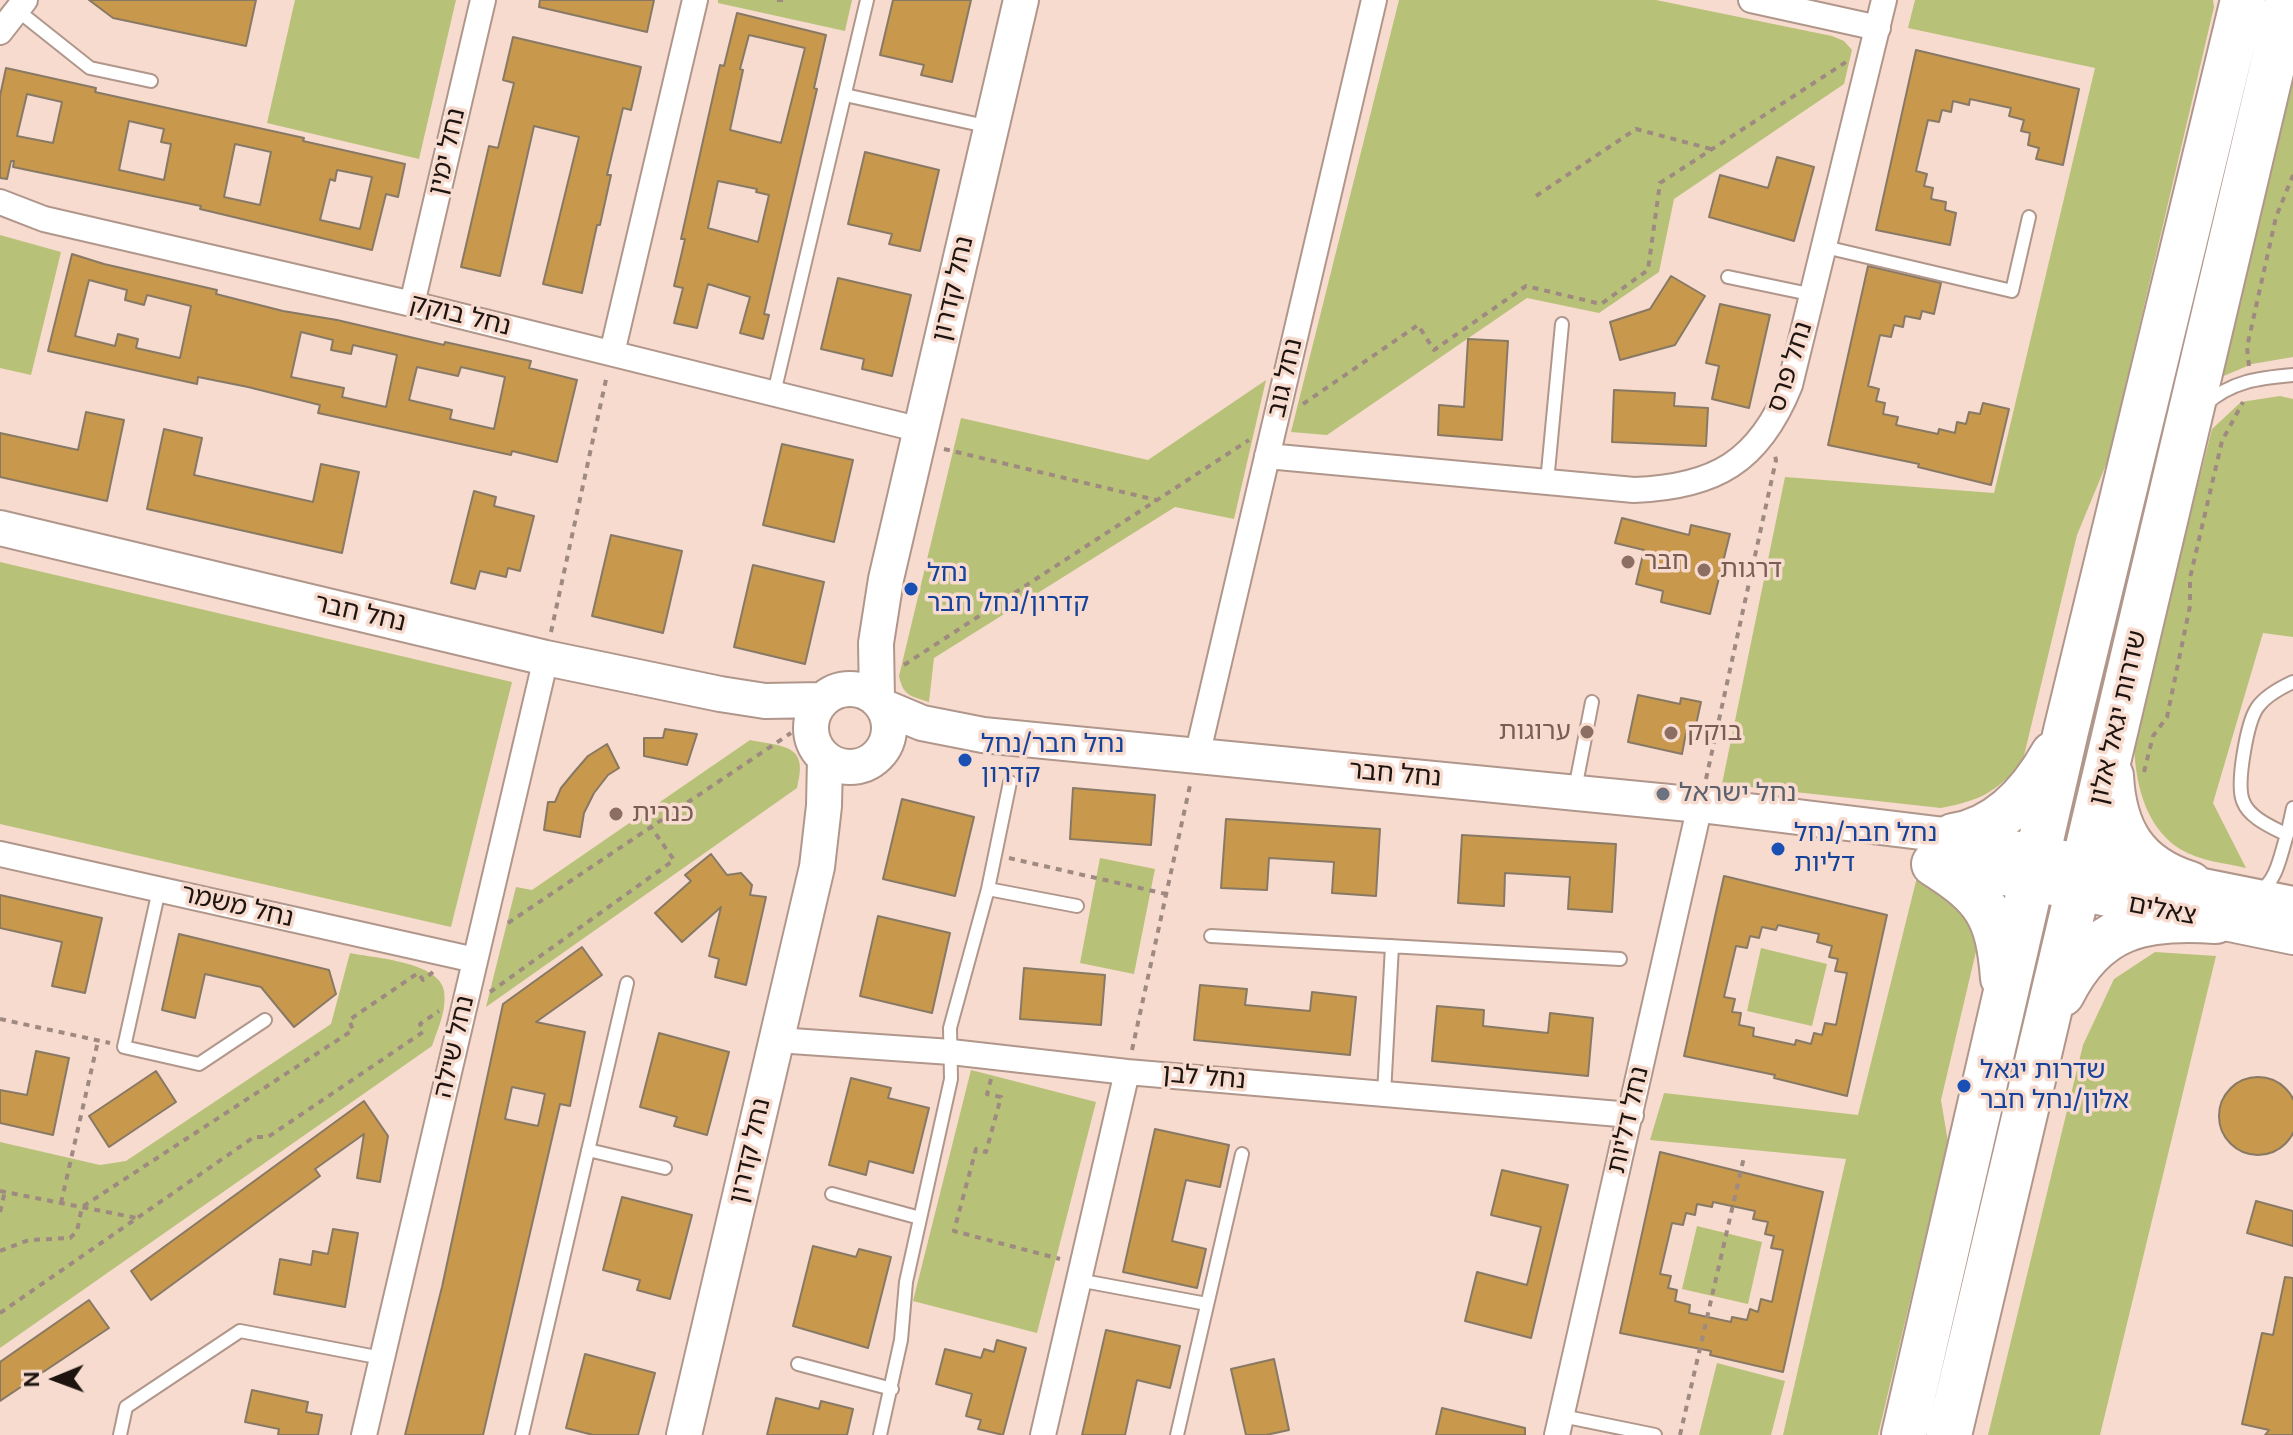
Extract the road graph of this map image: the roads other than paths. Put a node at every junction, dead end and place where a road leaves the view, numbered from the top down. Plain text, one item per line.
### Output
1 (483, 0) edge
2 (695, 0) edge
3 (867, 0) edge
4 (1021, 0) edge
5 (1374, 0) edge
6 (1751, 0) edge
7 (1884, 0) edge
8 (2243, 0) edge
9 (2288, 0) edge
10 (21, 5) edge
11 (0, 32) edge
12 (1876, 36) junction
13 (151, 81) dead end
14 (845, 95) junction
15 (991, 127) junction
16 (0, 202) edge
17 (2029, 217) dead end
18 (1825, 247) junction
19 (1728, 277) dead end
20 (1814, 295) junction
21 (412, 304) junction
22 (1562, 324) dead end
23 (612, 353) junction
24 (2293, 375) edge
25 (774, 393) junction
26 (2187, 430) junction
27 (919, 436) junction
28 (1267, 456) junction
29 (1547, 482) junction
30 (0, 528) edge
31 (886, 579) junction
32 (546, 658) junction
33 (2293, 682) edge
34 (878, 691) junction
35 (720, 694) junction
36 (831, 695) junction
37 (1592, 702) dead end
38 (2066, 731) junction
39 (983, 735) junction
40 (810, 745) junction
41 (2113, 746) junction
42 (1197, 756) junction
43 (870, 760) junction
44 (1010, 782) dead end
45 (1574, 793) junction
46 (1700, 805) junction
47 (2293, 808) edge
48 (2287, 835) junction
49 (1943, 850) junction
50 (0, 854) edge
51 (817, 867) junction
52 (2034, 868) junction
53 (2081, 878) junction
54 (2190, 884) junction
55 (988, 889) junction
56 (159, 890) junction
57 (2293, 904) edge
58 (1077, 906) dead end
59 (2231, 909) junction
60 (1211, 936) dead end
61 (2293, 937) edge
62 (1392, 946) junction
63 (469, 953) junction
64 (1620, 959) dead end
65 (627, 983) dead end
66 (2002, 1006) junction
67 (265, 1020) dead end
68 (2044, 1033) junction
69 (777, 1040) junction
70 (951, 1052) junction
71 (1127, 1072) junction
72 (1384, 1094) junction
73 (1631, 1115) junction
74 (588, 1150) junction
75 (1242, 1154) dead end
76 (665, 1168) dead end
77 (832, 1194) dead end
78 (920, 1218) junction
79 (1080, 1272) junction
80 (1207, 1304) junction
81 (382, 1358) junction
82 (798, 1364) dead end
83 (892, 1389) junction
84 (1559, 1426) edge
85 (120, 1435) edge
86 (364, 1435) edge
87 (522, 1435) edge
88 (684, 1435) edge
89 (880, 1435) edge
90 (1043, 1435) edge
91 (1177, 1435) edge
92 (1655, 1435) edge
93 (1904, 1435) edge
94 (1949, 1435) edge

1 - 21 street, נחל ימין
2 - 23 street
3 - 14 lane
4 - 15 street, נחל קדרון
5 - 28 street, נחל גוב
6 - 12 street
7 - 12 street, נחל פרס
8 - 38 highway, שדרות יגאל אלון
9 - 26 highway, שדרות יגאל אלון
10 - 11 street
10 - 13 lane
12 - 18 street, נחל פרס
14 - 15 lane
14 - 25 lane
15 - 27 street, נחל קדרון
16 - 21 street, נחל בוקק
17 - 18 lane
18 - 20 street, נחל פרס
19 - 20 lane
20 - 29 street, נחל פרס
21 - 23 street, נחל בוקק
22 - 29 lane
23 - 25 street, נחל בוקק
24 - 26 lane
25 - 27 street, נחל בוקק
26 - 41 highway, שדרות יגאל אלון
27 - 31 street, נחל קדרון
28 - 29 street, נחל פרס
28 - 42 street, נחל גוב
30 - 32 street, נחל חבר
31 - 34 street, נחל קדרון
31 - 36 street, נחל קדרון
32 - 35 street, נחל חבר
32 - 63 street, נחל שילה
33 - 48 lane
34 - 36 street
34 - 39 street, נחל חבר
34 - 43 street
35 - 36 street, נחל חבר
35 - 40 street, נחל חבר
36 - 40 street
37 - 45 lane
38 - 49 highway
38 - 52 highway, שדרות יגאל אלון
39 - 42 street, נחל חבר
39 - 43 street, נחל חבר
40 - 43 street
40 - 51 street, נחל קדרון
41 - 53 highway, שדרות יגאל אלון
41 - 54 highway
42 - 45 street, נחל חבר
43 - 51 street, נחל קדרון
44 - 55 lane
45 - 46 street, נחל חבר
46 - 49 street, נחל חבר
46 - 73 street, נחל דליות
47 - 48 lane
48 - 59 lane
49 - 52 street, נחל חבר
49 - 66 highway
50 - 56 street, נחל משמר
51 - 69 street, נחל קדרון
52 - 53 street, נחל חבר
52 - 66 highway, שדרות יגאל אלון
53 - 54 street, צאלים
53 - 59 street, צאלים
53 - 68 highway, שדרות יגאל אלון
54 - 59 street, צאלים
55 - 58 lane
55 - 70 lane
56 - 63 street, נחל משמר
56 - 67 lane
57 - 59 street, צאלים
59 - 61 street, צאלים
59 - 68 highway
60 - 62 lane
62 - 64 lane
62 - 72 lane
63 - 81 street, נחל שילה
65 - 74 lane
66 - 93 highway, שדרות יגאל אלון
68 - 94 highway, שדרות יגאל אלון
69 - 70 street, נחל לבן
69 - 88 street, נחל קדרון
70 - 71 street, נחל לבן
70 - 78 lane
71 - 72 street, נחל לבן
71 - 79 street
72 - 73 street, נחל לבן
73 - 84 street, נחל דליות
74 - 76 lane
74 - 87 lane
75 - 80 lane
77 - 78 lane
78 - 83 lane
79 - 80 lane
79 - 90 street
80 - 91 lane
81 - 85 lane
81 - 86 street, נחל שילה
82 - 83 lane
83 - 89 lane
84 - 92 lane

